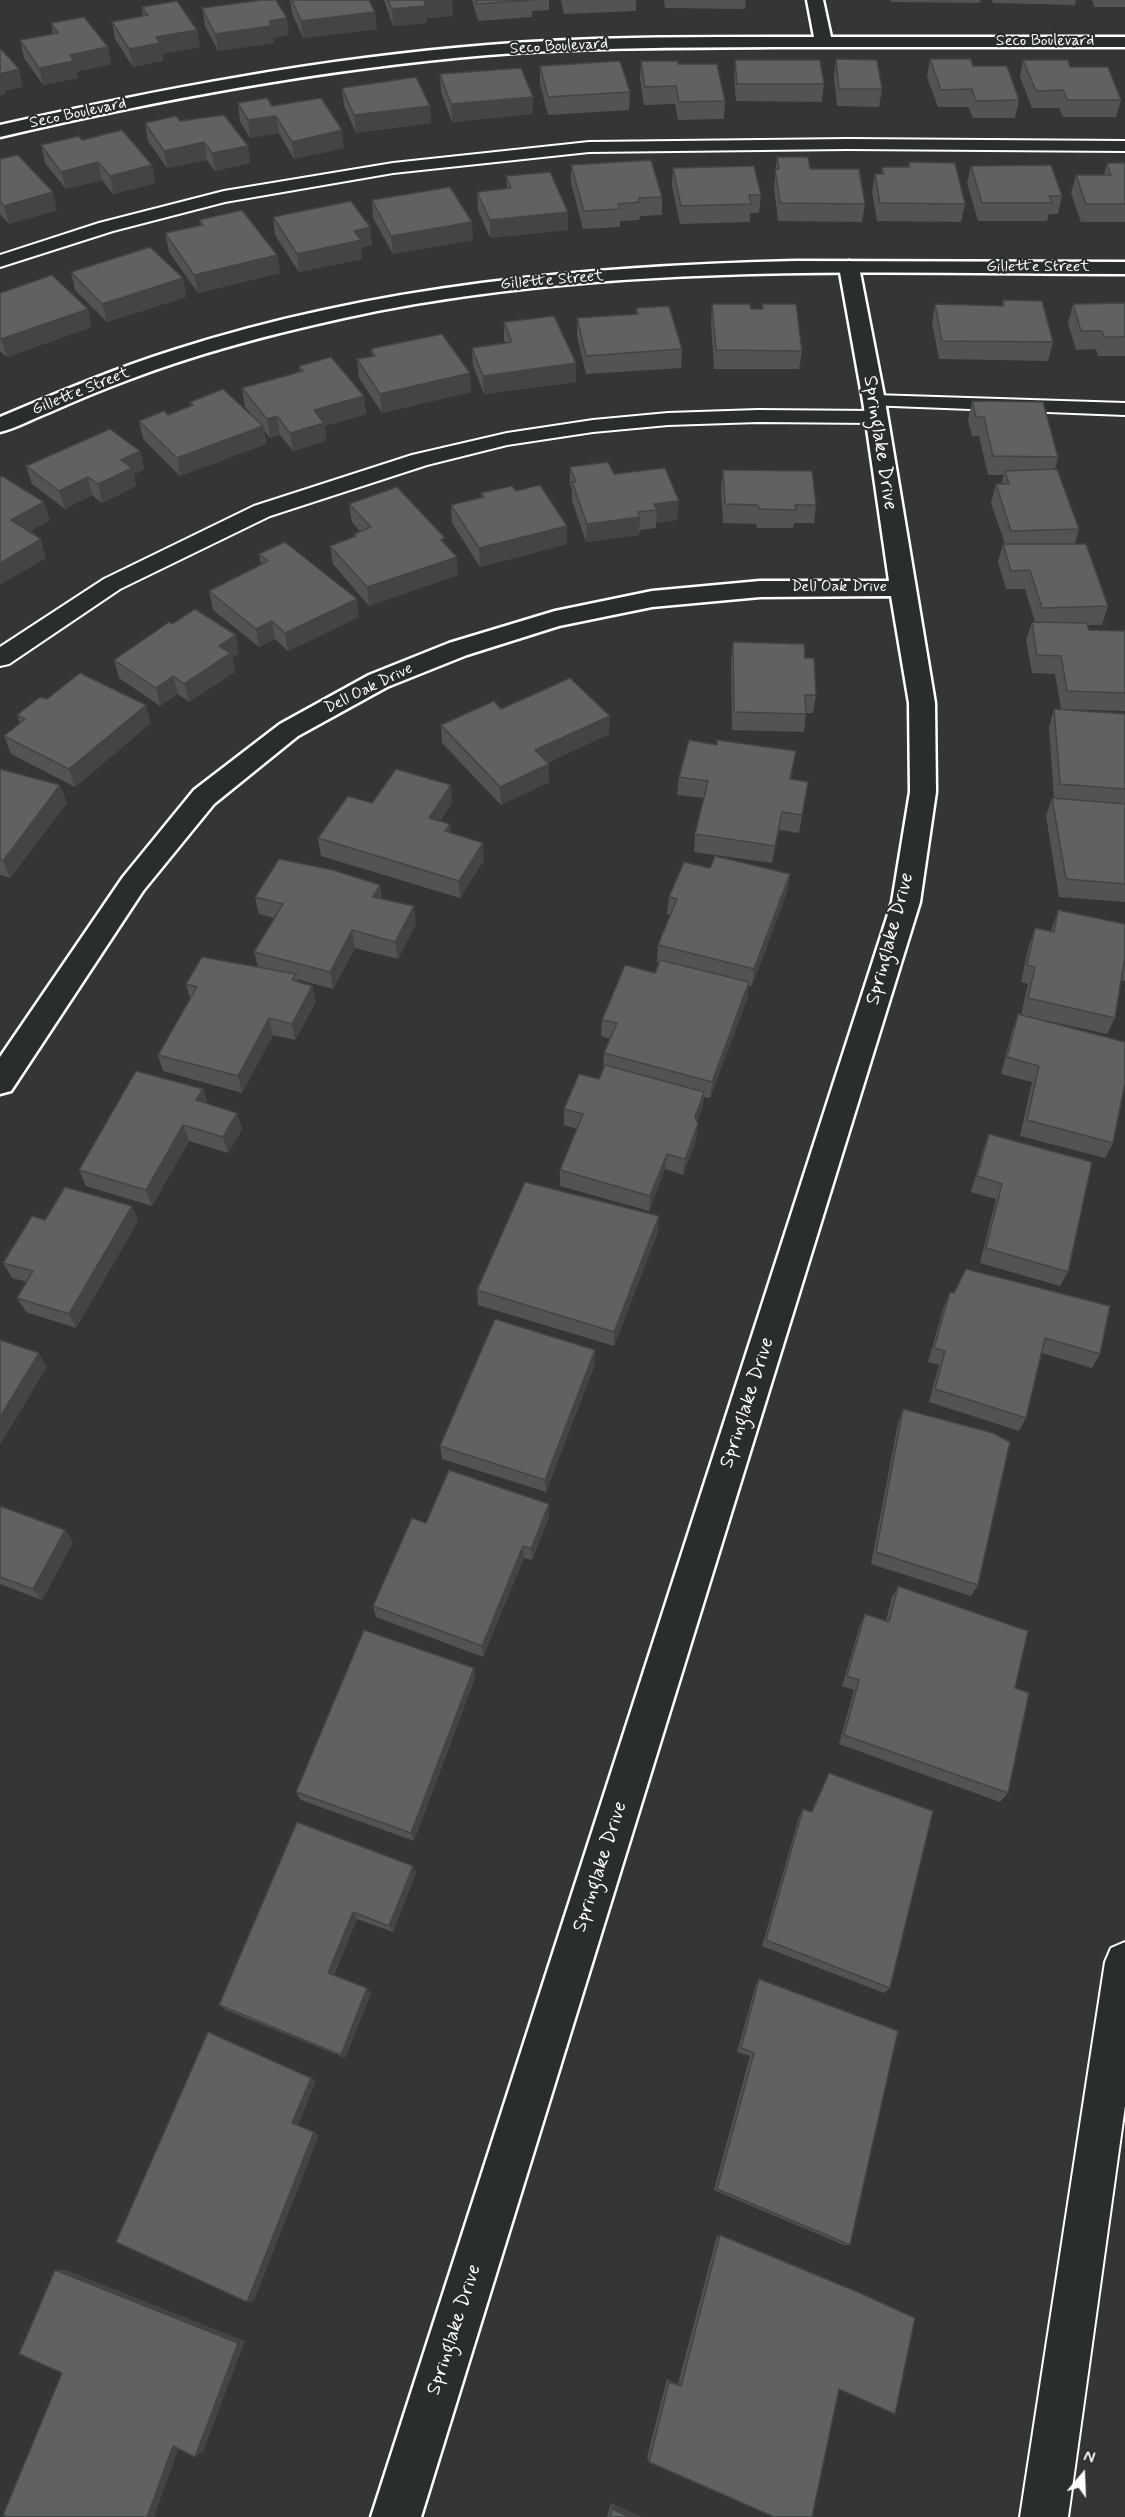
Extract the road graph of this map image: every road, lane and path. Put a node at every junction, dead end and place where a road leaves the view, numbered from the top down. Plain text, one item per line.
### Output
1 (815, 0) edge
2 (824, 42) junction
3 (1125, 42) edge
4 (0, 131) edge
5 (1125, 146) edge
6 (0, 261) edge
7 (849, 267) junction
8 (1125, 268) edge
9 (874, 409) junction
10 (1125, 409) edge
11 (0, 425) edge
12 (902, 588) junction
13 (0, 658) edge
14 (0, 1082) edge
15 (1125, 1962) edge
16 (396, 2517) edge
17 (1044, 2517) edge

1 - 2 street
2 - 3 street, Seco Boulevard
2 - 4 street, Seco Boulevard
5 - 6 lane
7 - 8 street, Gillette Street
7 - 9 street, Springlake Drive
7 - 11 street, Gillette Street
9 - 10 lane
9 - 12 street, Springlake Drive
9 - 13 lane
12 - 14 street, Dell Oak Drive
12 - 16 street, Springlake Drive
15 - 17 lane

